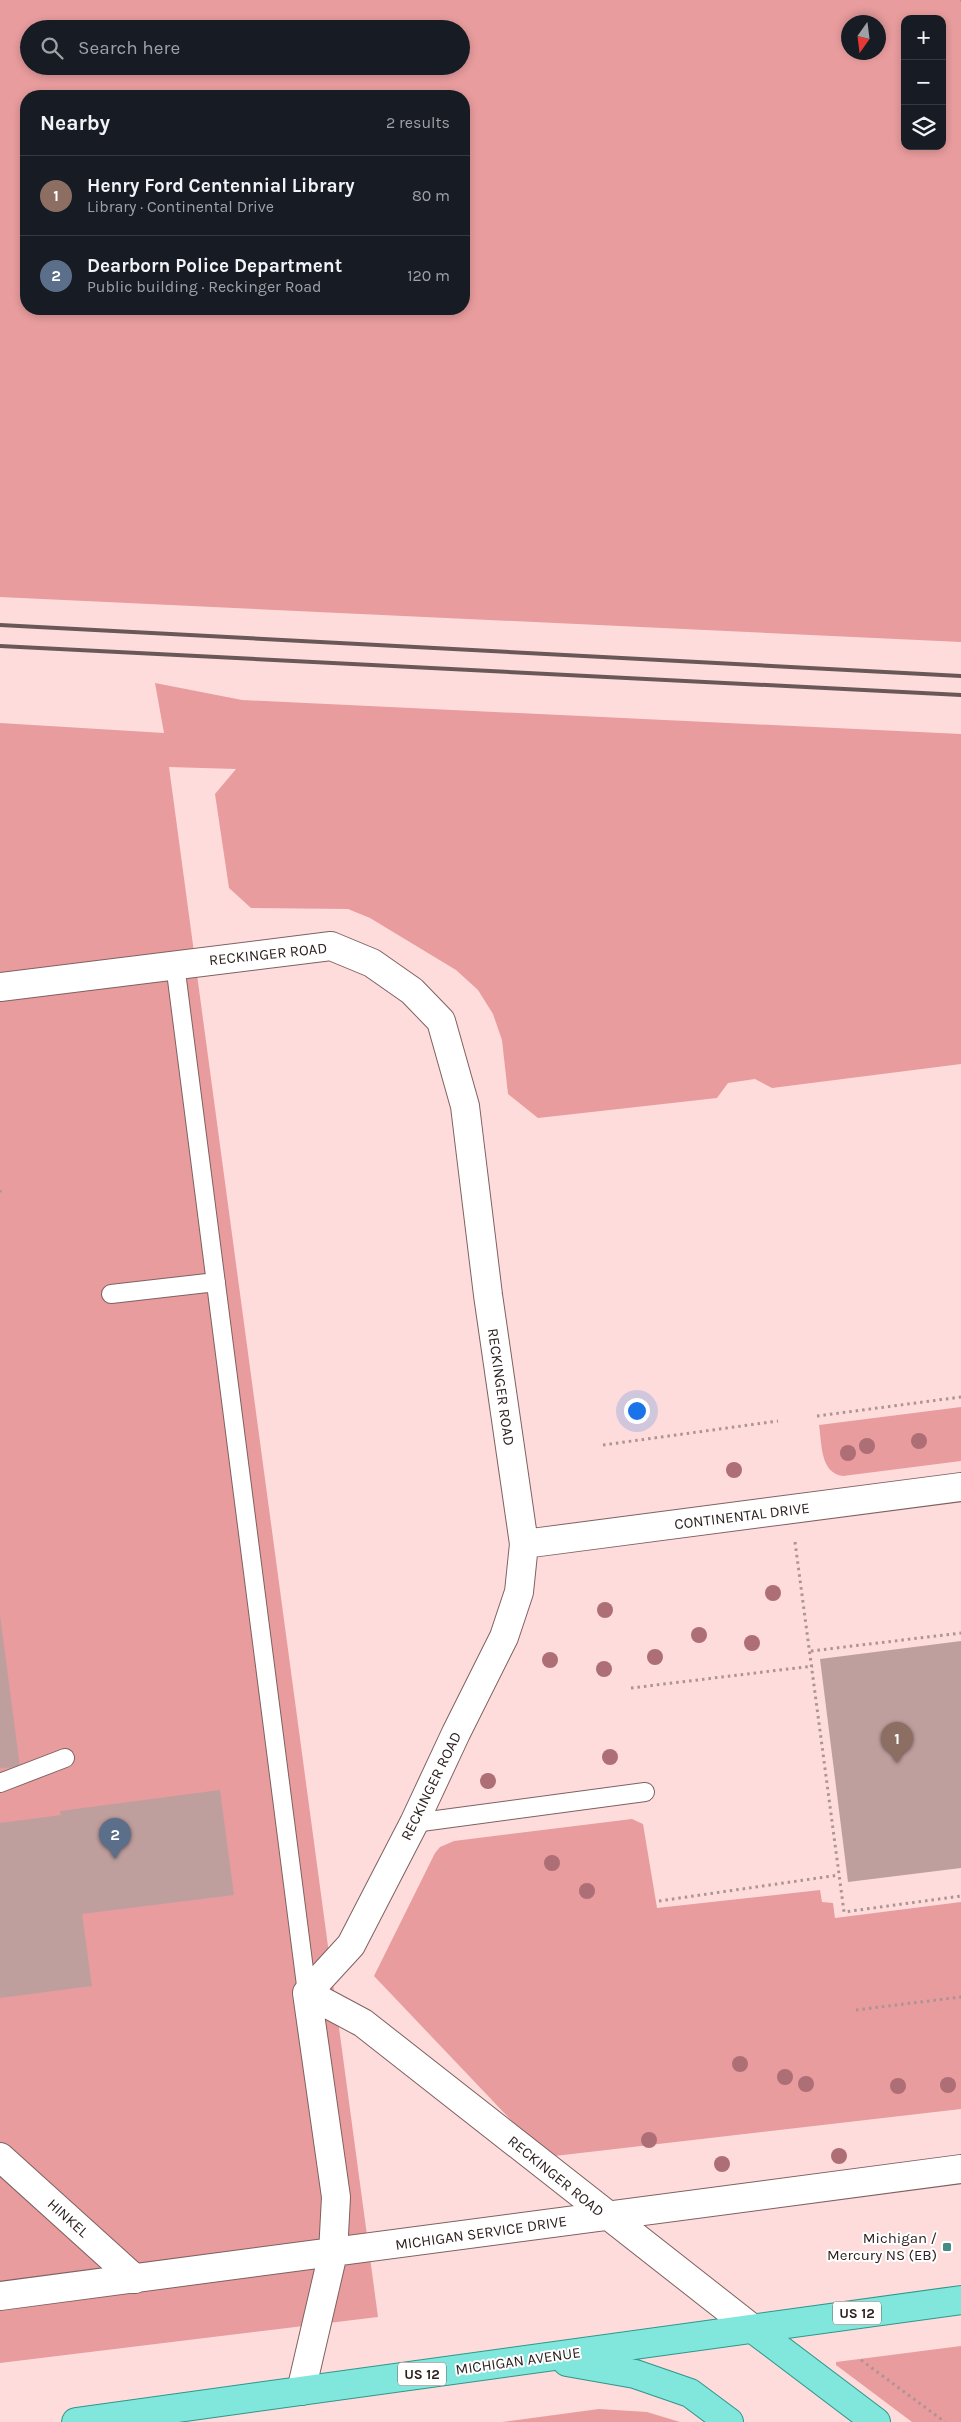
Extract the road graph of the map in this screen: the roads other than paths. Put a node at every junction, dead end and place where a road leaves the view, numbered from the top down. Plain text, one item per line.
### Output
1 (175, 964) junction
2 (0, 987) edge
3 (216, 1282) junction
4 (111, 1294) dead end
5 (961, 1487) edge
6 (524, 1544) junction
7 (66, 1758) dead end
8 (0, 1783) edge
9 (645, 1792) dead end
10 (414, 1823) junction
11 (307, 1992) junction
12 (0, 2156) edge
13 (961, 2169) edge
14 (607, 2216) junction
15 (333, 2253) junction
16 (135, 2279) junction
17 (0, 2296) edge
18 (961, 2300) edge
19 (753, 2329) junction
20 (542, 2358) junction
21 (301, 2391) junction
22 (76, 2422) edge
23 (729, 2422) edge
24 (876, 2422) edge

1 - 2 street, RECKINGER ROAD
1 - 3 lane
1 - 6 street, RECKINGER ROAD
3 - 4 lane
3 - 11 lane
5 - 6 street, CONTINENTAL DRIVE
6 - 10 street, RECKINGER ROAD
7 - 8 lane
9 - 10 lane
10 - 11 street, RECKINGER ROAD
11 - 14 street, RECKINGER ROAD
11 - 15 street
12 - 16 street, HINKEL
13 - 14 street, MICHIGAN SERVICE DRIVE
14 - 15 street, MICHIGAN SERVICE DRIVE
14 - 19 street, RECKINGER ROAD
15 - 16 street, MICHIGAN SERVICE DRIVE
15 - 21 street
16 - 17 street, MICHIGAN SERVICE DRIVE
18 - 19 main road, MICHIGAN AVENUE / US 12
19 - 20 main road, MICHIGAN AVENUE / US 12
19 - 24 main road
20 - 21 main road, MICHIGAN AVENUE / US 12
20 - 23 main road
21 - 22 main road, MICHIGAN AVENUE / US 12

